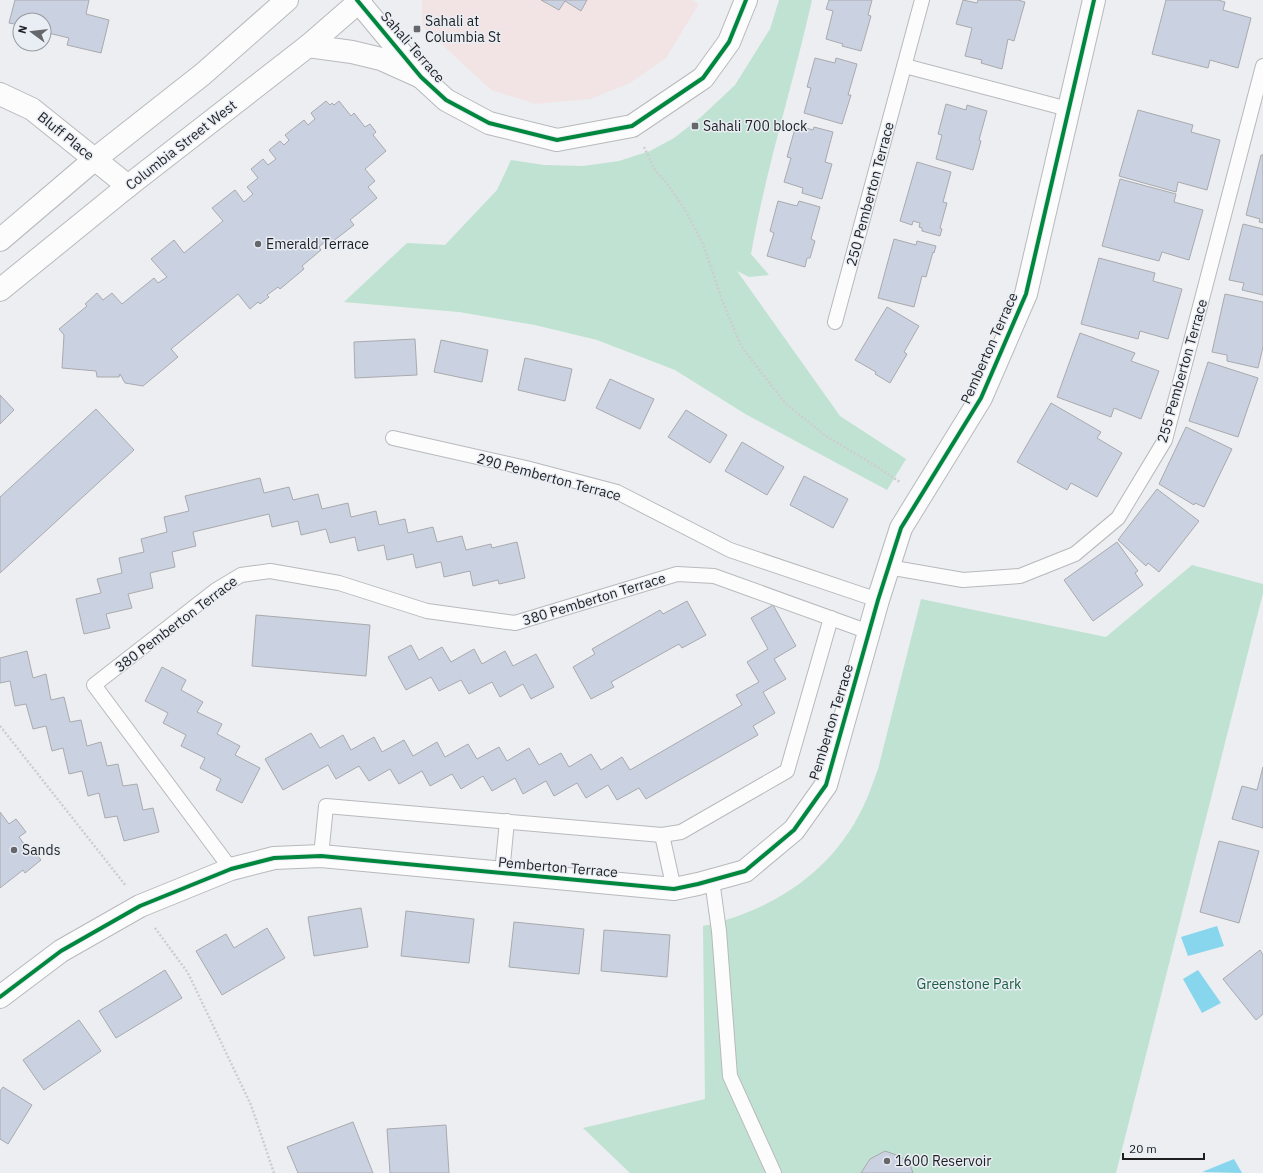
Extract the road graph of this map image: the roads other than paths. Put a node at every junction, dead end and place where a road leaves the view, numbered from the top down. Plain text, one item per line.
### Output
1 (287, 0) edge
2 (746, 0) edge
3 (922, 0) edge
4 (1094, 0) edge
5 (359, 1) edge
6 (308, 46) junction
7 (905, 66) junction
8 (1263, 66) edge
9 (421, 77) junction
10 (0, 94) edge
11 (1068, 109) junction
12 (95, 160) junction
13 (128, 186) junction
14 (0, 240) edge
15 (0, 290) edge
16 (835, 322) dead end
17 (393, 438) dead end
18 (888, 567) junction
19 (878, 600) junction
20 (831, 618) junction
21 (869, 632) junction
22 (507, 821) junction
23 (662, 835) junction
24 (321, 856) junction
25 (231, 869) junction
26 (502, 873) junction
27 (712, 880) junction
28 (674, 889) junction
29 (0, 997) edge
30 (774, 1173) edge

1 - 12 street
2 - 9 street, Sahali Terrace
3 - 7 lane, 250 Pemberton Terrace
4 - 11 street, Pemberton Terrace
5 - 6 street, Columbia Street West
5 - 9 street, Sahali Terrace
6 - 9 street
6 - 13 street, Columbia Street West
7 - 11 lane
7 - 16 lane, 250 Pemberton Terrace
8 - 18 lane, 255 Pemberton Terrace
10 - 12 street, Bluff Place
11 - 18 street, Pemberton Terrace
12 - 13 street, Bluff Place
12 - 14 street
13 - 15 street, Columbia Street West
17 - 19 lane, 290 Pemberton Terrace
18 - 19 street, Pemberton Terrace
19 - 21 street, Pemberton Terrace
20 - 21 lane, 380 Pemberton Terrace
20 - 23 lane
20 - 25 lane, 380 Pemberton Terrace
21 - 27 street, Pemberton Terrace
22 - 23 lane
22 - 24 lane
22 - 26 lane
23 - 28 lane
24 - 25 street, Pemberton Terrace
24 - 26 street, Pemberton Terrace
25 - 29 street, Pemberton Terrace
26 - 28 street, Pemberton Terrace
27 - 28 street, Pemberton Terrace
27 - 30 lane

